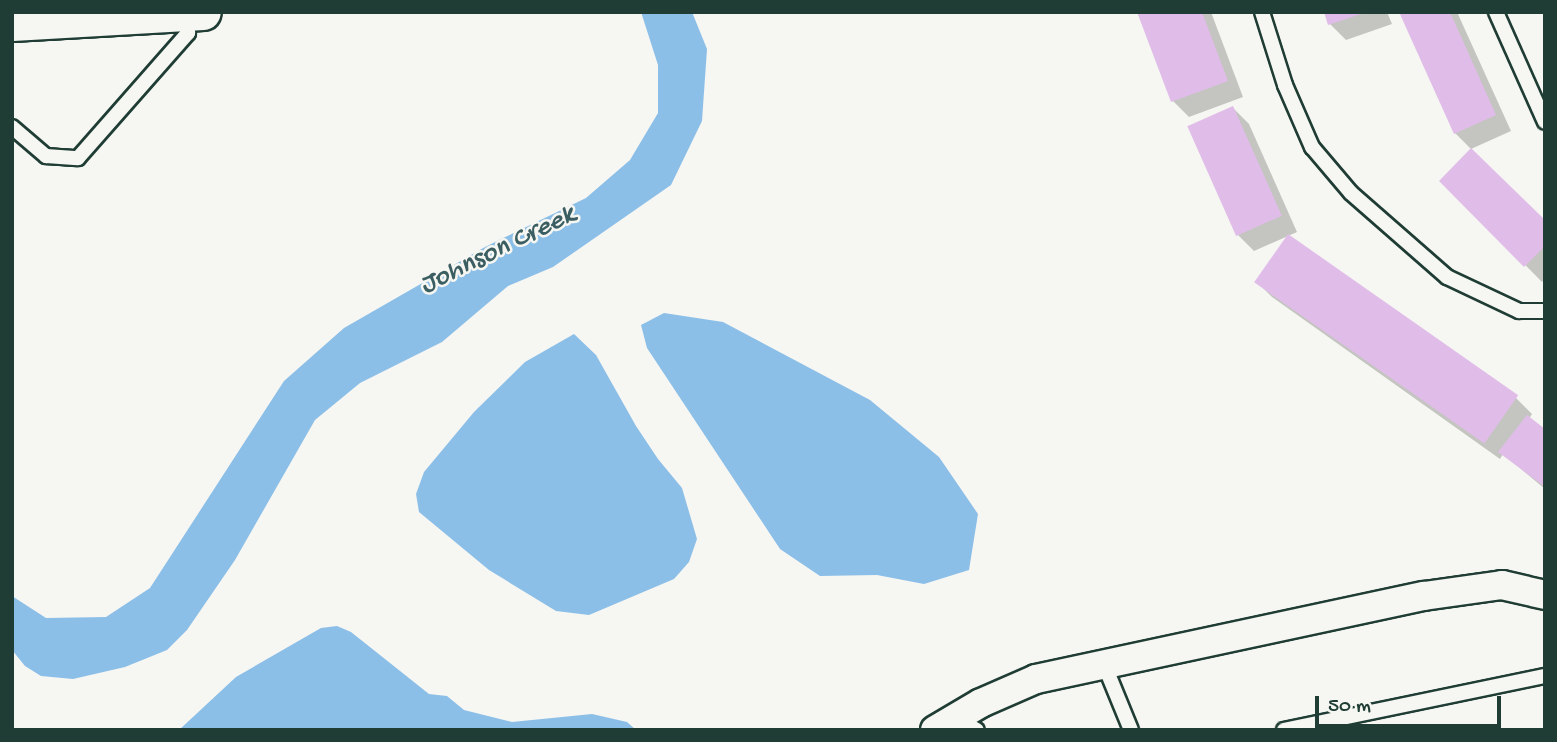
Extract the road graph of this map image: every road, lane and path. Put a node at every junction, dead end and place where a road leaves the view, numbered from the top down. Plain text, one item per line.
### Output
1 (1262, 12) edge
2 (1496, 12) edge
3 (195, 13) edge
4 (12, 23) edge
5 (1545, 122) edge
6 (12, 127) edge
7 (1545, 311) edge
8 (1545, 595) edge
9 (1104, 664) junction
10 (1545, 676) edge
11 (956, 726) edge
12 (1131, 730) edge
13 (1284, 730) edge

1 - 7 lane
2 - 5 lane
3 - 4 street
3 - 6 lane
8 - 9 street
9 - 11 street
9 - 12 lane
10 - 13 lane

